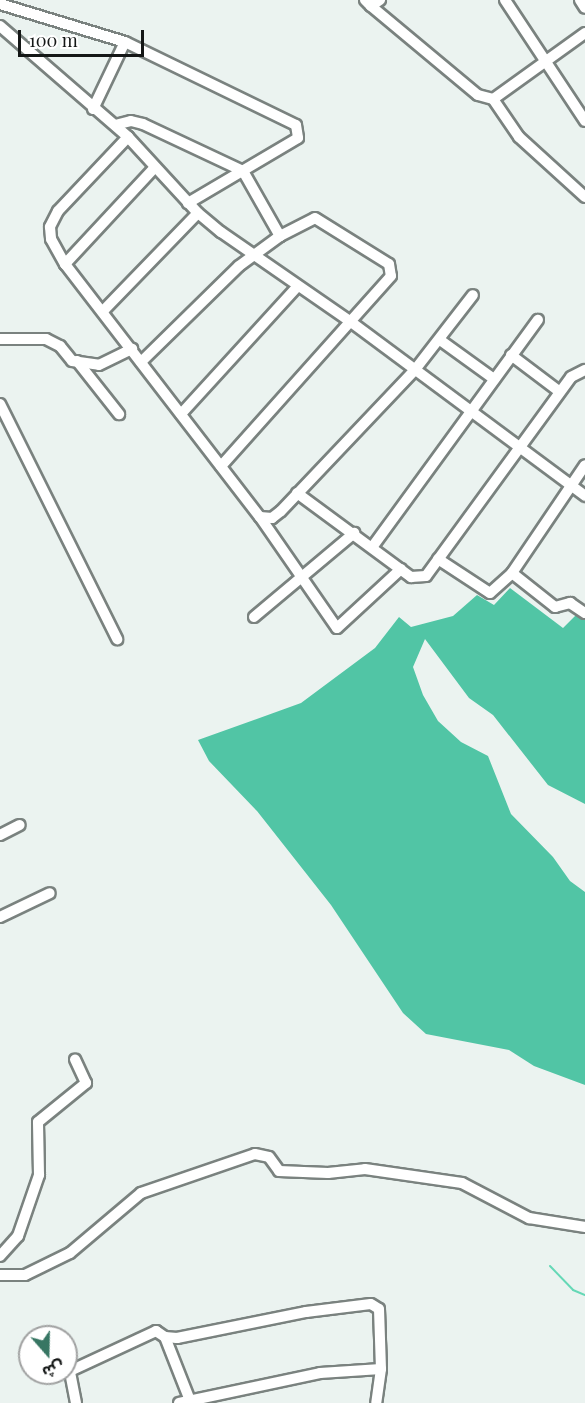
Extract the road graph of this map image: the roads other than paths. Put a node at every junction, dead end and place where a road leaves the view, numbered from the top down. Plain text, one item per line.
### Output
1 (505, 0) edge
2 (580, 0) edge
3 (372, 2) edge
4 (0, 4) edge
5 (585, 8) edge
6 (0, 26) edge
7 (585, 33) edge
8 (125, 42) junction
9 (545, 61) junction
10 (493, 99) junction
11 (93, 109) junction
12 (585, 121) edge
13 (115, 125) junction
14 (128, 137) junction
15 (155, 167) junction
16 (243, 171) junction
17 (585, 197) edge
18 (188, 203) junction
19 (198, 213) junction
20 (280, 236) junction
21 (252, 257) junction
22 (65, 264) junction
23 (298, 286) junction
24 (473, 295) dead end
25 (103, 311) junction
26 (538, 320) dead end
27 (351, 322) junction
28 (0, 339) edge
29 (440, 340) junction
30 (132, 349) junction
31 (511, 356) junction
32 (77, 362) junction
33 (141, 362) junction
34 (583, 368) edge
35 (414, 371) junction
36 (494, 379) junction
37 (560, 392) junction
38 (0, 404) edge
39 (471, 411) junction
40 (119, 414) dead end
41 (181, 414) junction
42 (519, 449) junction
43 (585, 465) edge
44 (221, 466) junction
45 (570, 485) junction
46 (297, 493) junction
47 (585, 496) edge
48 (260, 518) junction
49 (354, 533) junction
50 (373, 546) junction
51 (438, 559) junction
52 (401, 569) junction
53 (512, 573) junction
54 (301, 576) junction
55 (585, 613) edge
56 (254, 617) dead end
57 (117, 639) dead end
58 (20, 825) dead end
59 (0, 835) edge
60 (50, 893) dead end
61 (0, 917) edge
62 (75, 1059) dead end
63 (585, 1227) edge
64 (0, 1256) edge
65 (0, 1275) edge
66 (165, 1337) junction
67 (381, 1369) junction
68 (186, 1402) edge
69 (76, 1403) edge
70 (376, 1403) edge

1 - 9 street
2 - 5 street
3 - 10 street
4 - 8 street
6 - 11 street
7 - 9 street
8 - 11 street
8 - 16 street
9 - 10 street
9 - 12 street
10 - 17 street
11 - 13 street
13 - 14 street
13 - 16 street
14 - 15 street
14 - 22 street
15 - 18 street
15 - 22 street
16 - 18 street
16 - 20 street
18 - 19 street
19 - 21 street
19 - 25 street
20 - 21 street
20 - 27 street
21 - 23 street
21 - 33 street
22 - 25 street
23 - 27 street
23 - 41 street
24 - 29 street
25 - 30 street
26 - 31 street
27 - 35 street
27 - 44 street
28 - 32 street
29 - 35 street
29 - 36 street
30 - 32 street
30 - 33 street
31 - 36 street
31 - 37 street
32 - 40 street
33 - 41 street
34 - 37 street
35 - 39 street
35 - 46 street
36 - 39 street
37 - 42 street
38 - 57 street
39 - 42 street
39 - 50 street
41 - 44 street
42 - 45 street
42 - 51 street
43 - 45 street
44 - 48 street
45 - 47 street
45 - 53 street
46 - 48 street
46 - 49 street
48 - 54 street
49 - 50 street
49 - 54 street
50 - 52 street
51 - 52 street
51 - 53 street
52 - 54 street
53 - 55 street
54 - 56 street
58 - 59 street
60 - 61 street
62 - 64 street
63 - 65 street
66 - 67 street
66 - 68 street
66 - 69 street
67 - 68 street
67 - 70 street

